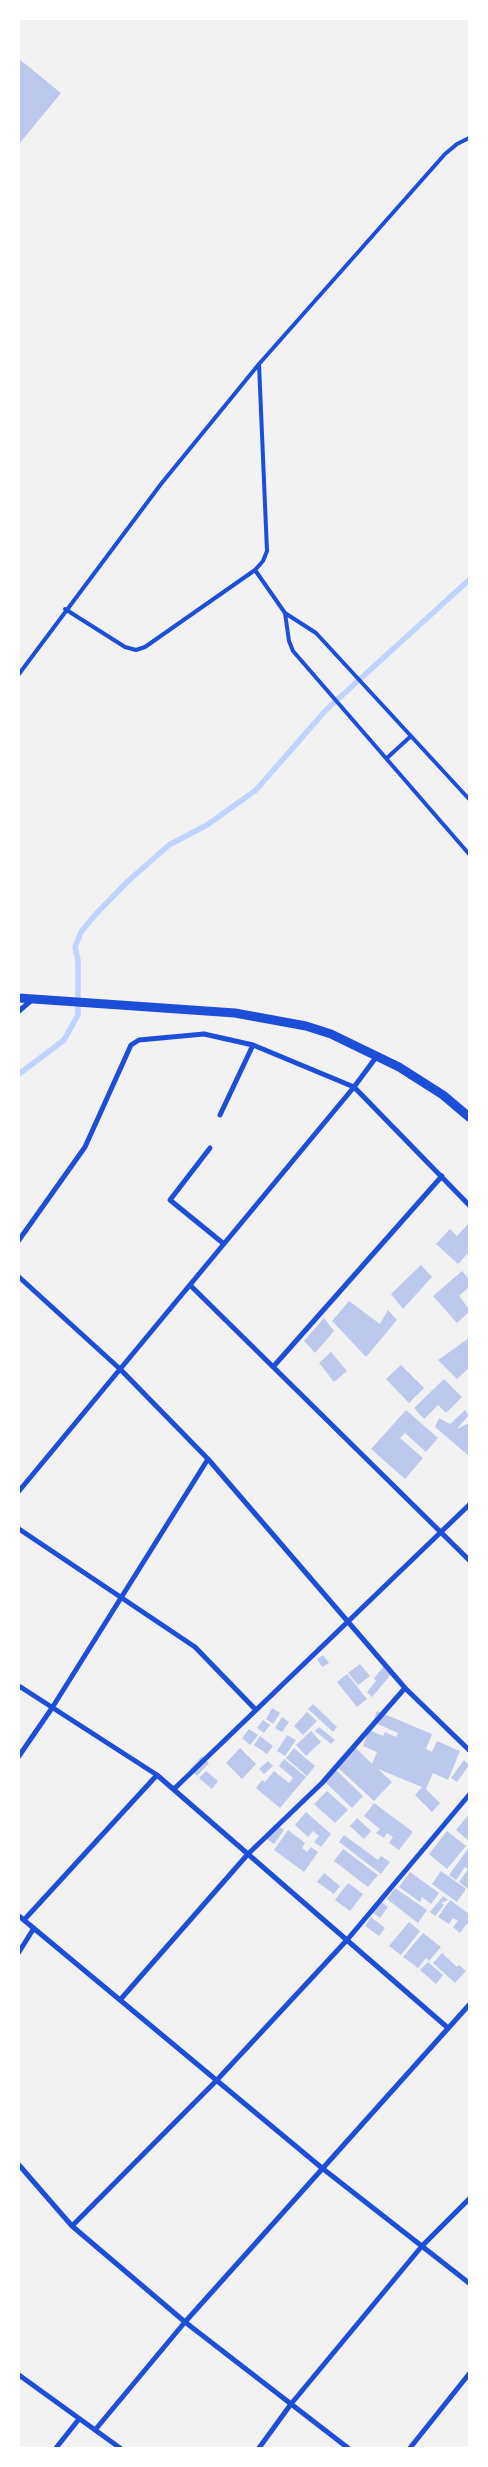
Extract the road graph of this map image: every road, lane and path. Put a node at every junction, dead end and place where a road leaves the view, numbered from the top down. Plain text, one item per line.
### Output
1 (469, 138) edge
2 (259, 364) junction
3 (255, 570) junction
4 (65, 609) junction
5 (285, 614) junction
6 (19, 674) edge
7 (411, 736) junction
8 (387, 758) junction
9 (469, 799) edge
10 (469, 854) edge
11 (19, 998) edge
12 (34, 999) junction
13 (19, 1011) edge
14 (253, 1045) junction
15 (377, 1056) junction
16 (354, 1087) junction
17 (220, 1115) dead end
18 (469, 1117) edge
19 (210, 1148) dead end
20 (442, 1176) junction
21 (469, 1205) edge
22 (19, 1240) edge
23 (224, 1244) junction
24 (19, 1277) edge
25 (190, 1285) junction
26 (273, 1367) junction
27 (120, 1370) junction
28 (208, 1459) junction
29 (19, 1491) edge
30 (469, 1505) edge
31 (19, 1529) edge
32 (440, 1532) junction
33 (469, 1560) edge
34 (122, 1596) junction
35 (347, 1621) junction
36 (19, 1686) edge
37 (405, 1688) junction
38 (52, 1708) junction
39 (256, 1710) junction
40 (469, 1750) edge
41 (19, 1756) edge
42 (157, 1775) junction
43 (174, 1789) junction
44 (469, 1795) edge
45 (248, 1854) junction
46 (19, 1916) edge
47 (24, 1920) junction
48 (34, 1928) junction
49 (347, 1940) junction
50 (19, 1952) edge
51 (120, 2000) junction
52 (469, 2005) edge
53 (448, 2028) junction
54 (216, 2081) junction
55 (19, 2165) edge
56 (322, 2168) junction
57 (469, 2199) edge
58 (72, 2226) junction
59 (422, 2246) junction
60 (469, 2283) edge
61 (185, 2322) junction
62 (469, 2374) edge
63 (19, 2375) edge
64 (291, 2404) junction
65 (79, 2419) junction
66 (95, 2430) junction
67 (56, 2448) edge
68 (120, 2448) edge
69 (259, 2448) edge
70 (348, 2448) edge
71 (410, 2448) edge

1 - 2 lane
2 - 3 lane
2 - 4 lane
3 - 4 lane
3 - 5 lane
4 - 6 lane
5 - 7 lane
5 - 8 lane
7 - 8 lane
7 - 9 lane
8 - 10 lane
11 - 12 street
12 - 13 street
12 - 15 street
14 - 16 street
14 - 17 street
14 - 22 street
15 - 16 street
15 - 18 street
16 - 20 street
16 - 23 street
19 - 23 street
20 - 21 street
20 - 26 street
23 - 25 street
24 - 27 street
25 - 26 street
25 - 27 street
26 - 32 street
27 - 28 street
27 - 29 street
28 - 34 street
28 - 35 street
30 - 32 street
31 - 34 street
32 - 33 street
32 - 35 street
34 - 38 street
34 - 39 street
35 - 37 street
35 - 39 street
36 - 38 street
37 - 40 street
37 - 45 street
38 - 41 street
38 - 42 street
39 - 43 street
42 - 43 street
42 - 47 street
43 - 45 street
44 - 49 street
45 - 49 street
45 - 51 street
46 - 47 street
47 - 48 street
48 - 50 street
48 - 51 street
49 - 53 street
49 - 54 street
51 - 54 street
52 - 53 street
53 - 56 street
54 - 56 street
54 - 58 street
55 - 58 street
56 - 59 street
56 - 61 street
57 - 59 street
58 - 61 street
59 - 60 street
59 - 64 street
61 - 64 street
61 - 66 street
62 - 71 street
63 - 65 street
64 - 69 street
64 - 70 street
65 - 66 street
65 - 67 street
66 - 68 street

